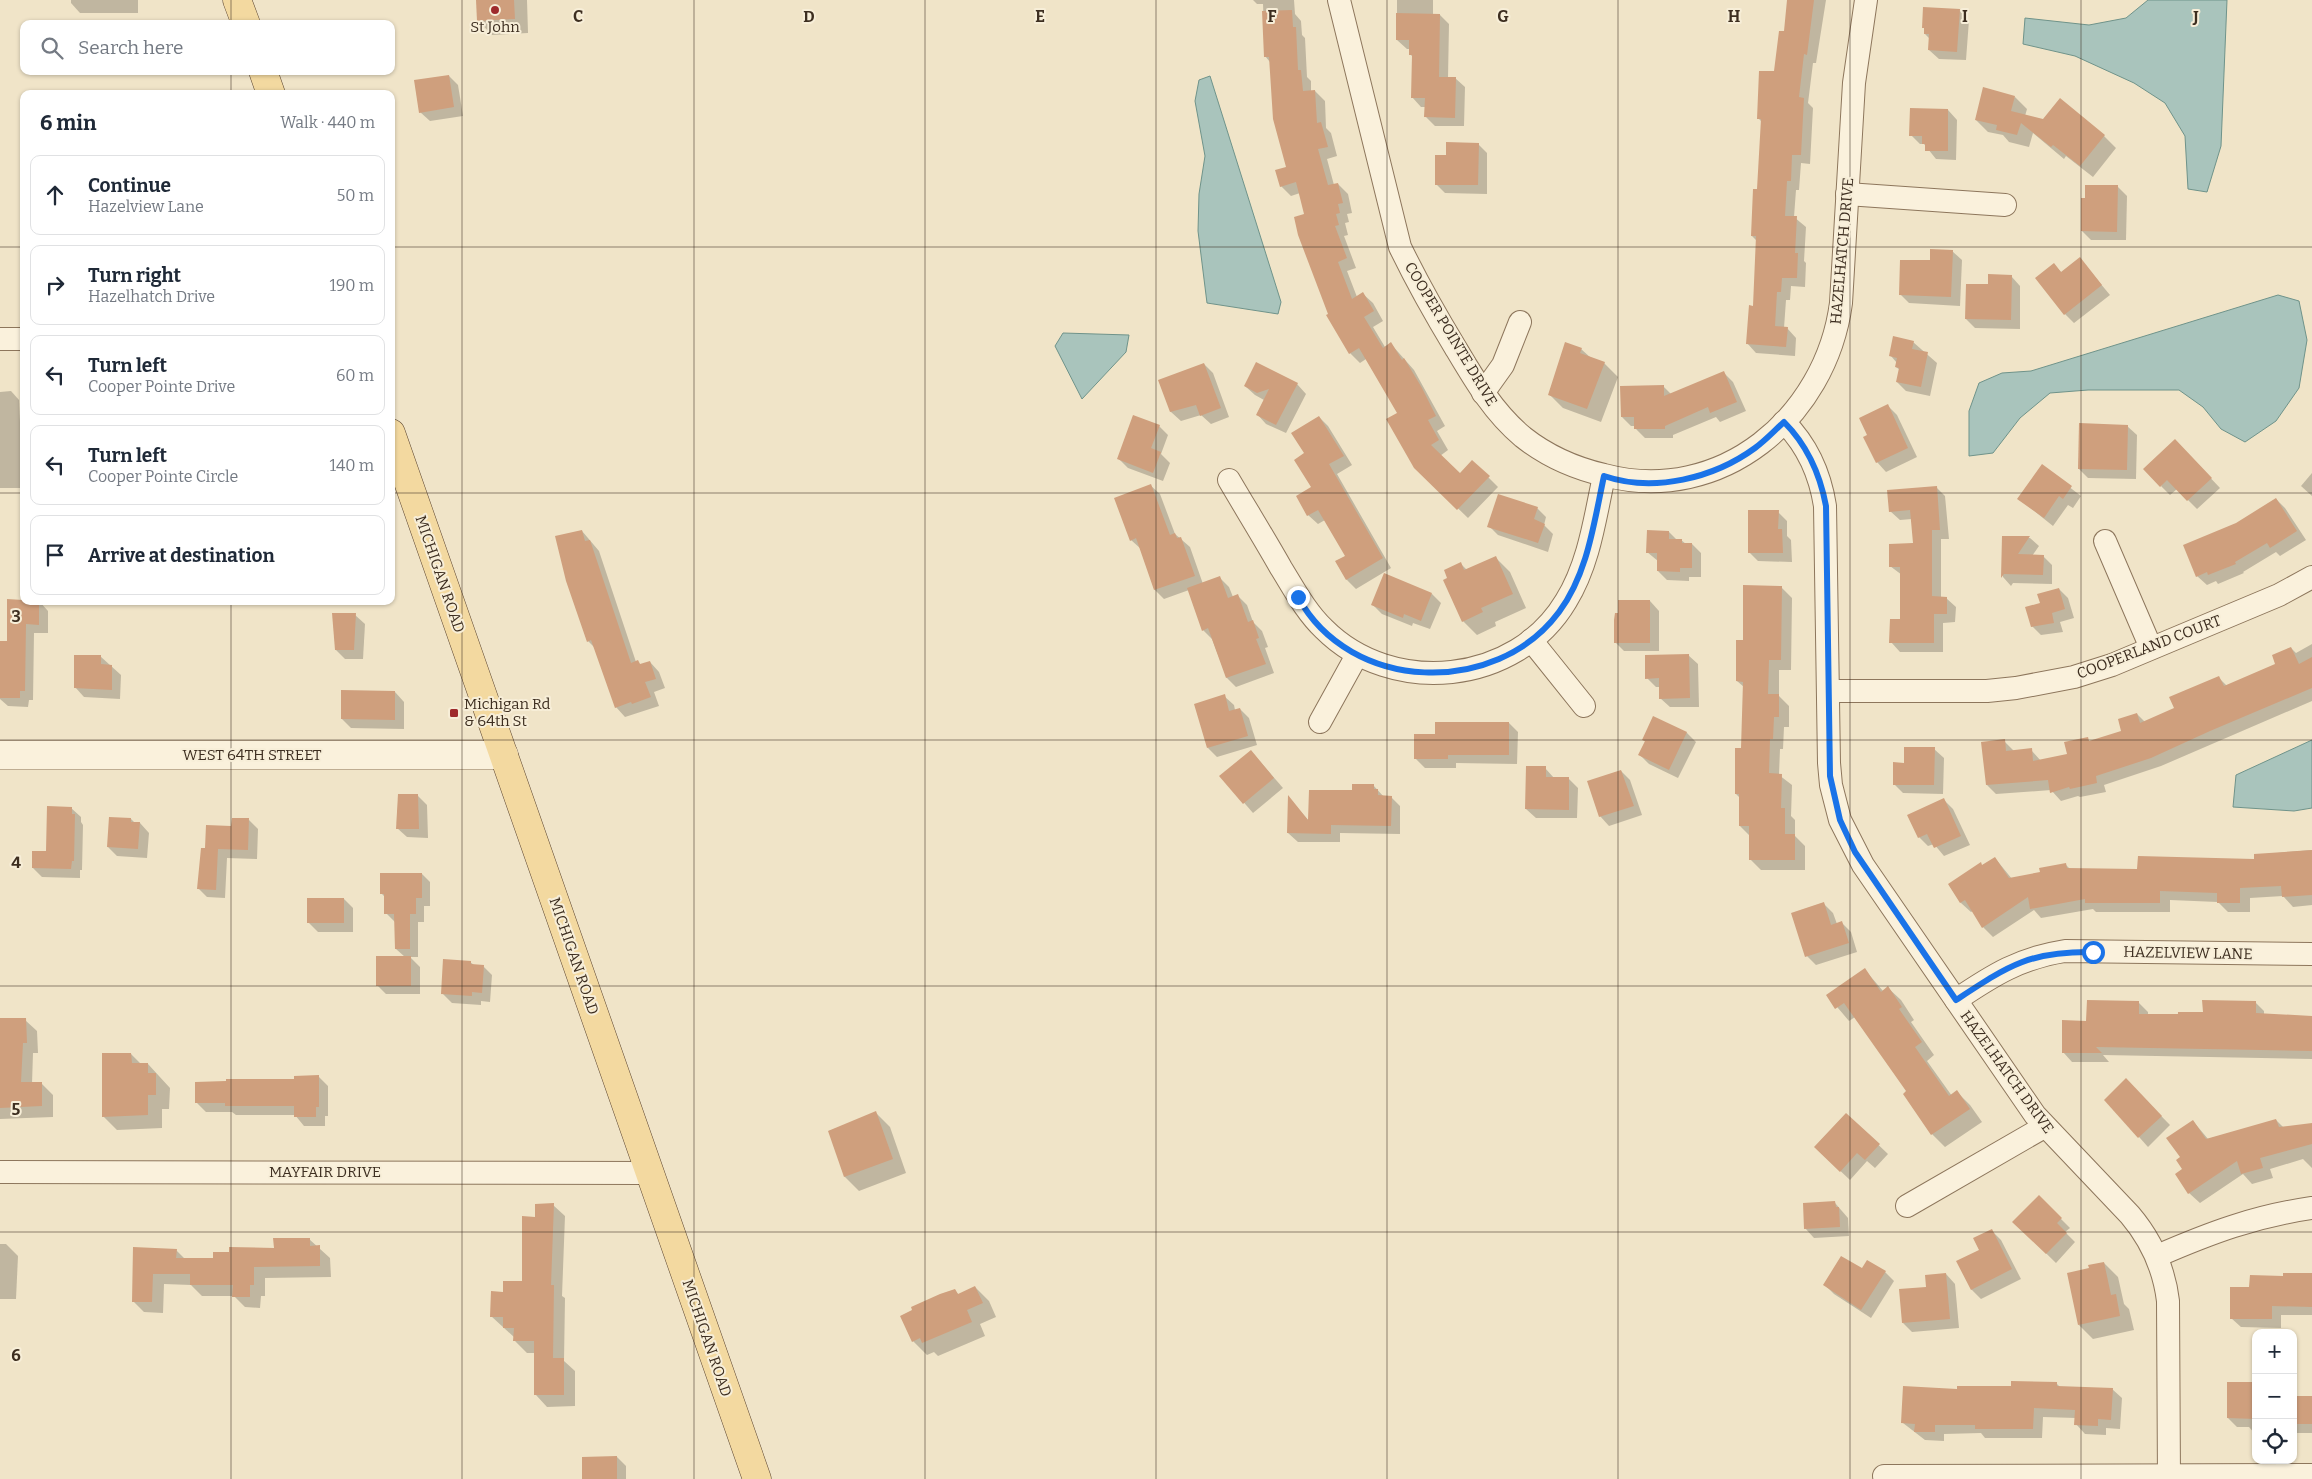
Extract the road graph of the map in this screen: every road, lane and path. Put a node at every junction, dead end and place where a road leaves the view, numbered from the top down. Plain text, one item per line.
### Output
1 (237, 0) edge
2 (1339, 0) edge
3 (1866, 0) edge
4 (244, 20) edge
5 (264, 75) edge
6 (270, 90) edge
7 (1847, 194) junction
8 (2005, 205) dead end
9 (1520, 322) dead end
10 (0, 340) edge
11 (20, 340) edge
12 (1483, 393) junction
13 (1784, 422) junction
14 (395, 444) edge
15 (1604, 476) junction
16 (1229, 480) dead end
17 (2105, 540) dead end
18 (2312, 577) edge
19 (1532, 640) junction
20 (2151, 648) junction
21 (1357, 655) junction
22 (1829, 691) junction
23 (1584, 706) dead end
24 (1320, 722) dead end
25 (0, 755) edge
26 (504, 755) junction
27 (2312, 954) edge
28 (1956, 1000) junction
29 (2044, 1127) junction
30 (0, 1172) edge
31 (650, 1173) junction
32 (1907, 1206) dead end
33 (2312, 1208) edge
34 (2157, 1256) junction
35 (2312, 1475) edge
36 (1884, 1476) dead end
37 (2169, 1477) edge
38 (757, 1479) edge

1 - 4 main road
2 - 12 street, COOPER POINTE DRIVE
3 - 7 street, HAZELHATCH DRIVE
5 - 6 main road
7 - 8 street
7 - 13 street, HAZELHATCH DRIVE
9 - 12 street
10 - 11 street
12 - 15 street, COOPER POINTE DRIVE
13 - 15 street, COOPER POINTE DRIVE
13 - 22 street, HAZELHATCH DRIVE
14 - 26 main road, MICHIGAN ROAD
15 - 19 street
16 - 21 street
17 - 20 street
18 - 20 street, COOPERLAND COURT
19 - 21 street
19 - 23 street
20 - 22 street, COOPERLAND COURT
21 - 24 street
22 - 28 street, HAZELHATCH DRIVE
25 - 26 street, WEST 64TH STREET
26 - 31 main road, MICHIGAN ROAD
27 - 28 street, HAZELVIEW LANE
28 - 29 street, HAZELHATCH DRIVE
29 - 32 street
29 - 34 street, HAZELHATCH DRIVE
30 - 31 street, MAYFAIR DRIVE
31 - 38 main road, MICHIGAN ROAD
33 - 34 street
34 - 37 street, HAZELHATCH DRIVE
35 - 37 street
36 - 37 street

